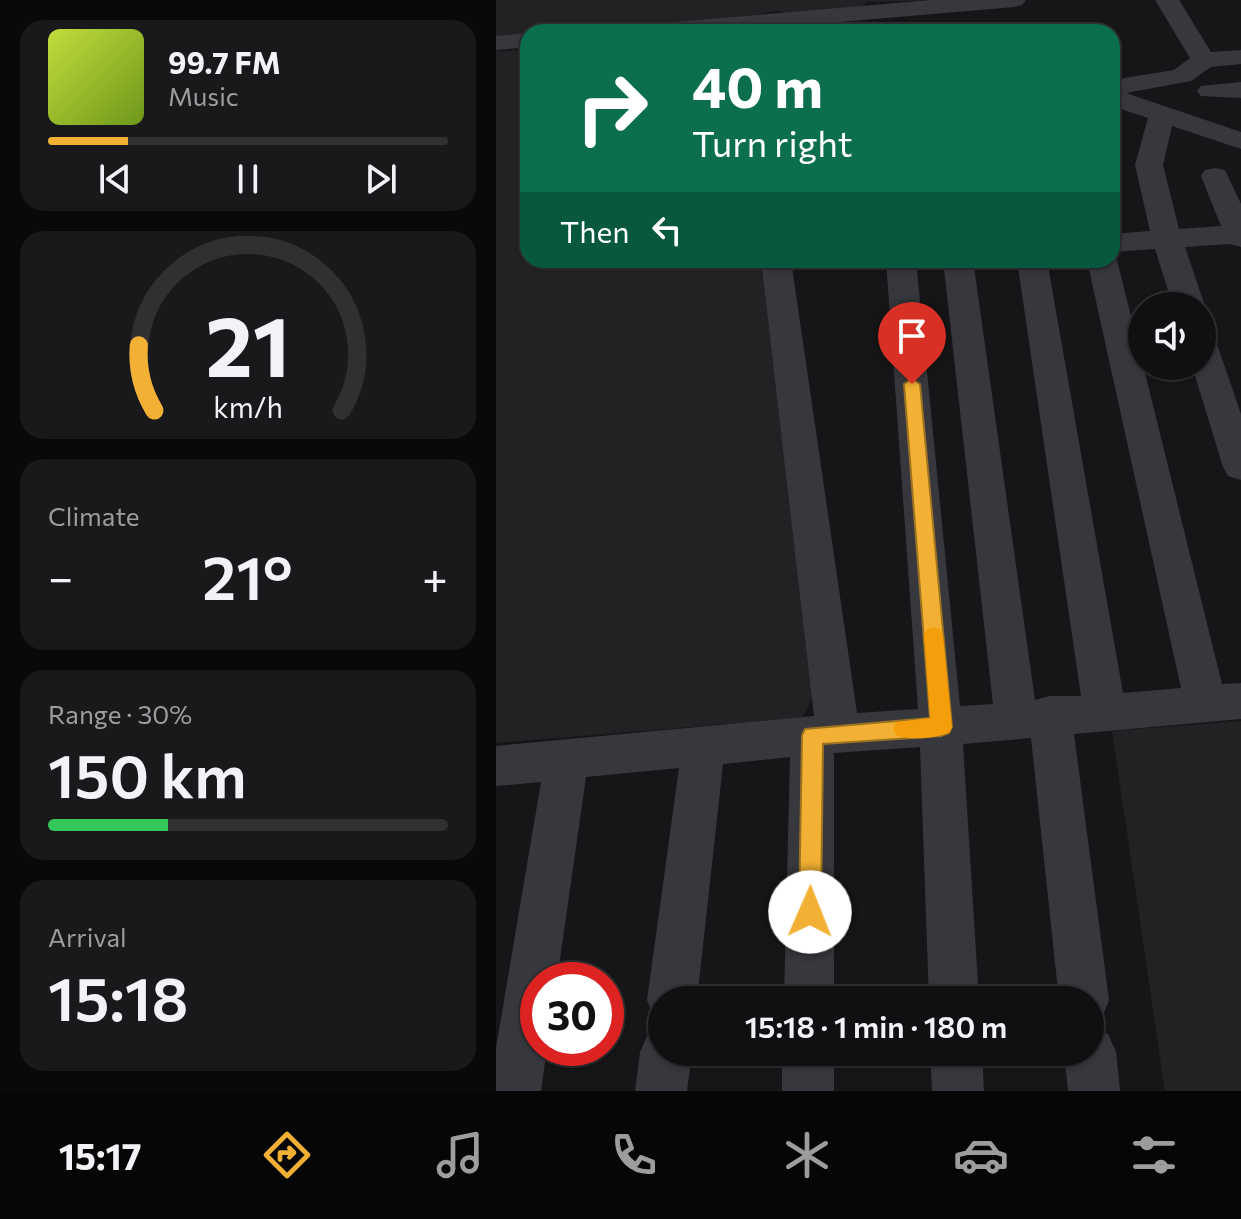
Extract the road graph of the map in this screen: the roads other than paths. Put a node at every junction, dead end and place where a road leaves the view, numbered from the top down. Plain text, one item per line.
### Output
1 (1014, 0) edge
2 (1167, 0) edge
3 (792, 24) edge
4 (520, 41) edge
5 (496, 43) edge
6 (1241, 57) edge
7 (1204, 60) junction
8 (1120, 87) edge
9 (1241, 90) edge
10 (1210, 91) dead end
11 (1120, 100) edge
12 (1162, 115) junction
13 (1239, 139) edge
14 (1215, 176) dead end
15 (1240, 235) edge
16 (1167, 239) junction
17 (1120, 242) edge
18 (777, 268) edge
19 (902, 268) edge
20 (959, 268) edge
21 (1033, 268) edge
22 (1104, 268) edge
23 (1184, 292) edge
24 (1213, 380) edge
25 (1241, 467) edge
26 (1224, 702) edge
27 (1105, 712) junction
28 (1033, 717) junction
29 (941, 727) junction
30 (825, 734) junction
31 (703, 748) junction
32 (567, 759) junction
33 (496, 766) edge
34 (674, 986) edge
35 (810, 986) edge
36 (953, 986) edge
37 (1081, 986) edge
38 (664, 1066) edge
39 (808, 1066) edge
40 (957, 1066) edge
41 (1091, 1066) edge
42 (515, 1091) edge
43 (661, 1091) edge
44 (808, 1091) edge
45 (958, 1091) edge
46 (1094, 1091) edge

1 - 3 street
2 - 7 street
4 - 5 street
6 - 7 street
7 - 8 street
9 - 10 street
11 - 12 street
12 - 13 street
12 - 16 street
14 - 15 street
15 - 16 street
16 - 17 street
16 - 23 street
18 - 30 street
19 - 29 street
20 - 28 street
21 - 27 street
22 - 26 street
24 - 25 street
26 - 27 street
27 - 28 street
28 - 29 street
28 - 37 street
29 - 30 street
29 - 36 street
30 - 31 street
30 - 35 street
31 - 32 street
31 - 34 street
32 - 33 street
32 - 42 street
38 - 43 street
39 - 44 street
40 - 45 street
41 - 46 street

